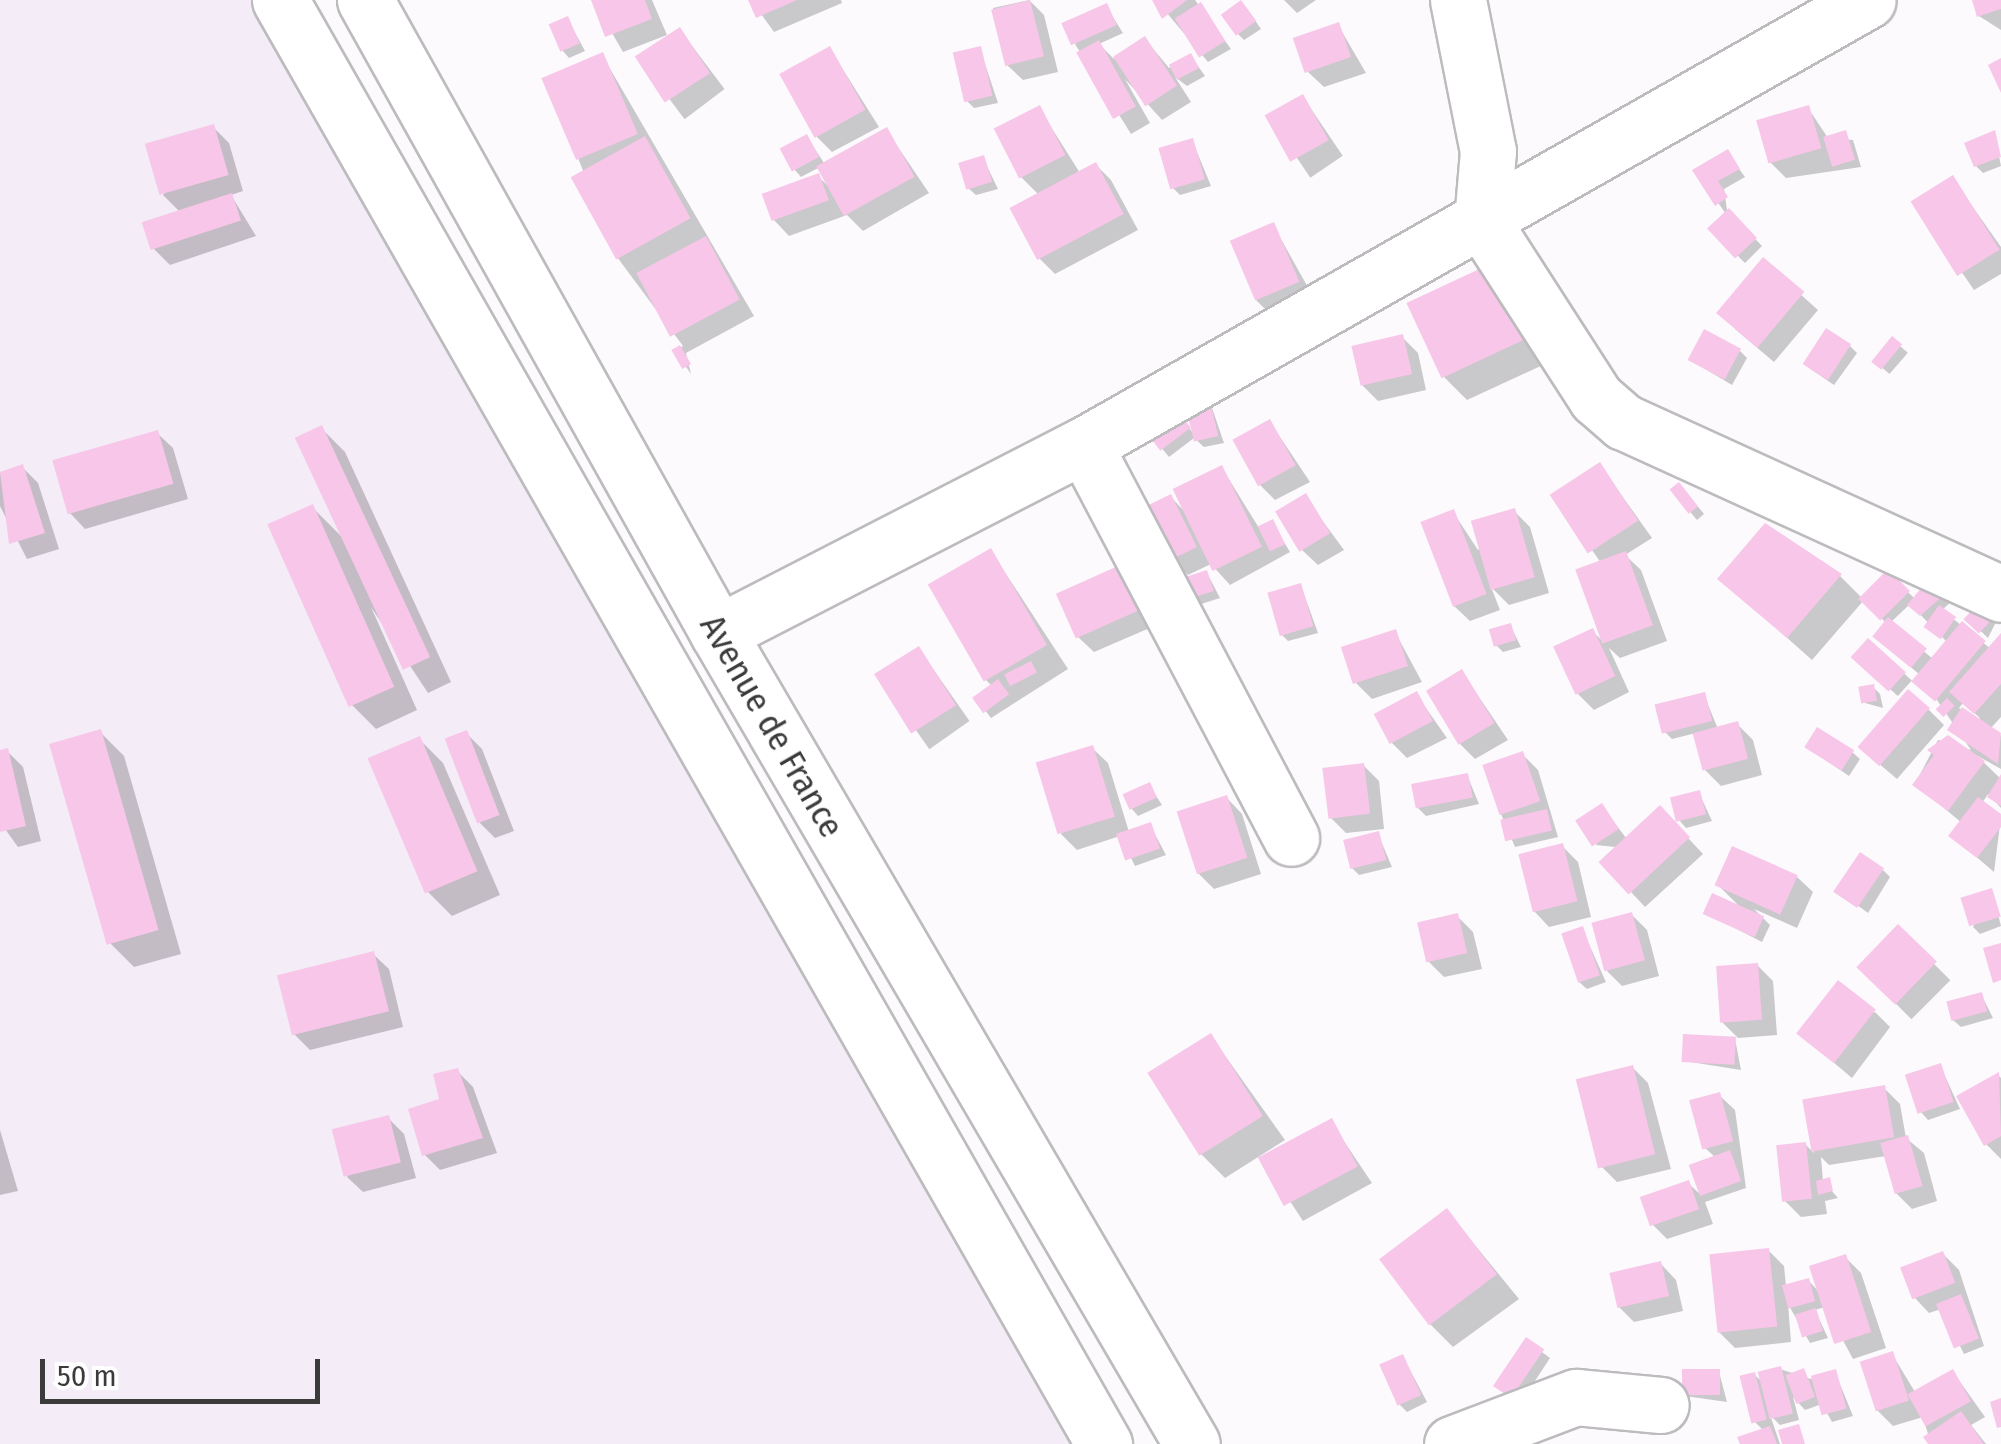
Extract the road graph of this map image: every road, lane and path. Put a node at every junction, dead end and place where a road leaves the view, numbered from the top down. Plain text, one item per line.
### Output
1 (280, 0) edge
2 (365, 0) edge
3 (1458, 0) edge
4 (1868, 0) edge
5 (1482, 220) junction
6 (1084, 446) junction
7 (2001, 594) edge
8 (718, 633) junction
9 (1291, 838) dead end
10 (1661, 1405) dead end
11 (1104, 1444) edge
12 (1192, 1444) edge
13 (1452, 1444) edge

1 - 11 street
2 - 8 street, Avenue de France
3 - 5 street
4 - 5 street
5 - 6 street
5 - 7 street
6 - 8 street
6 - 9 street
8 - 12 street, Avenue de France
10 - 13 street

